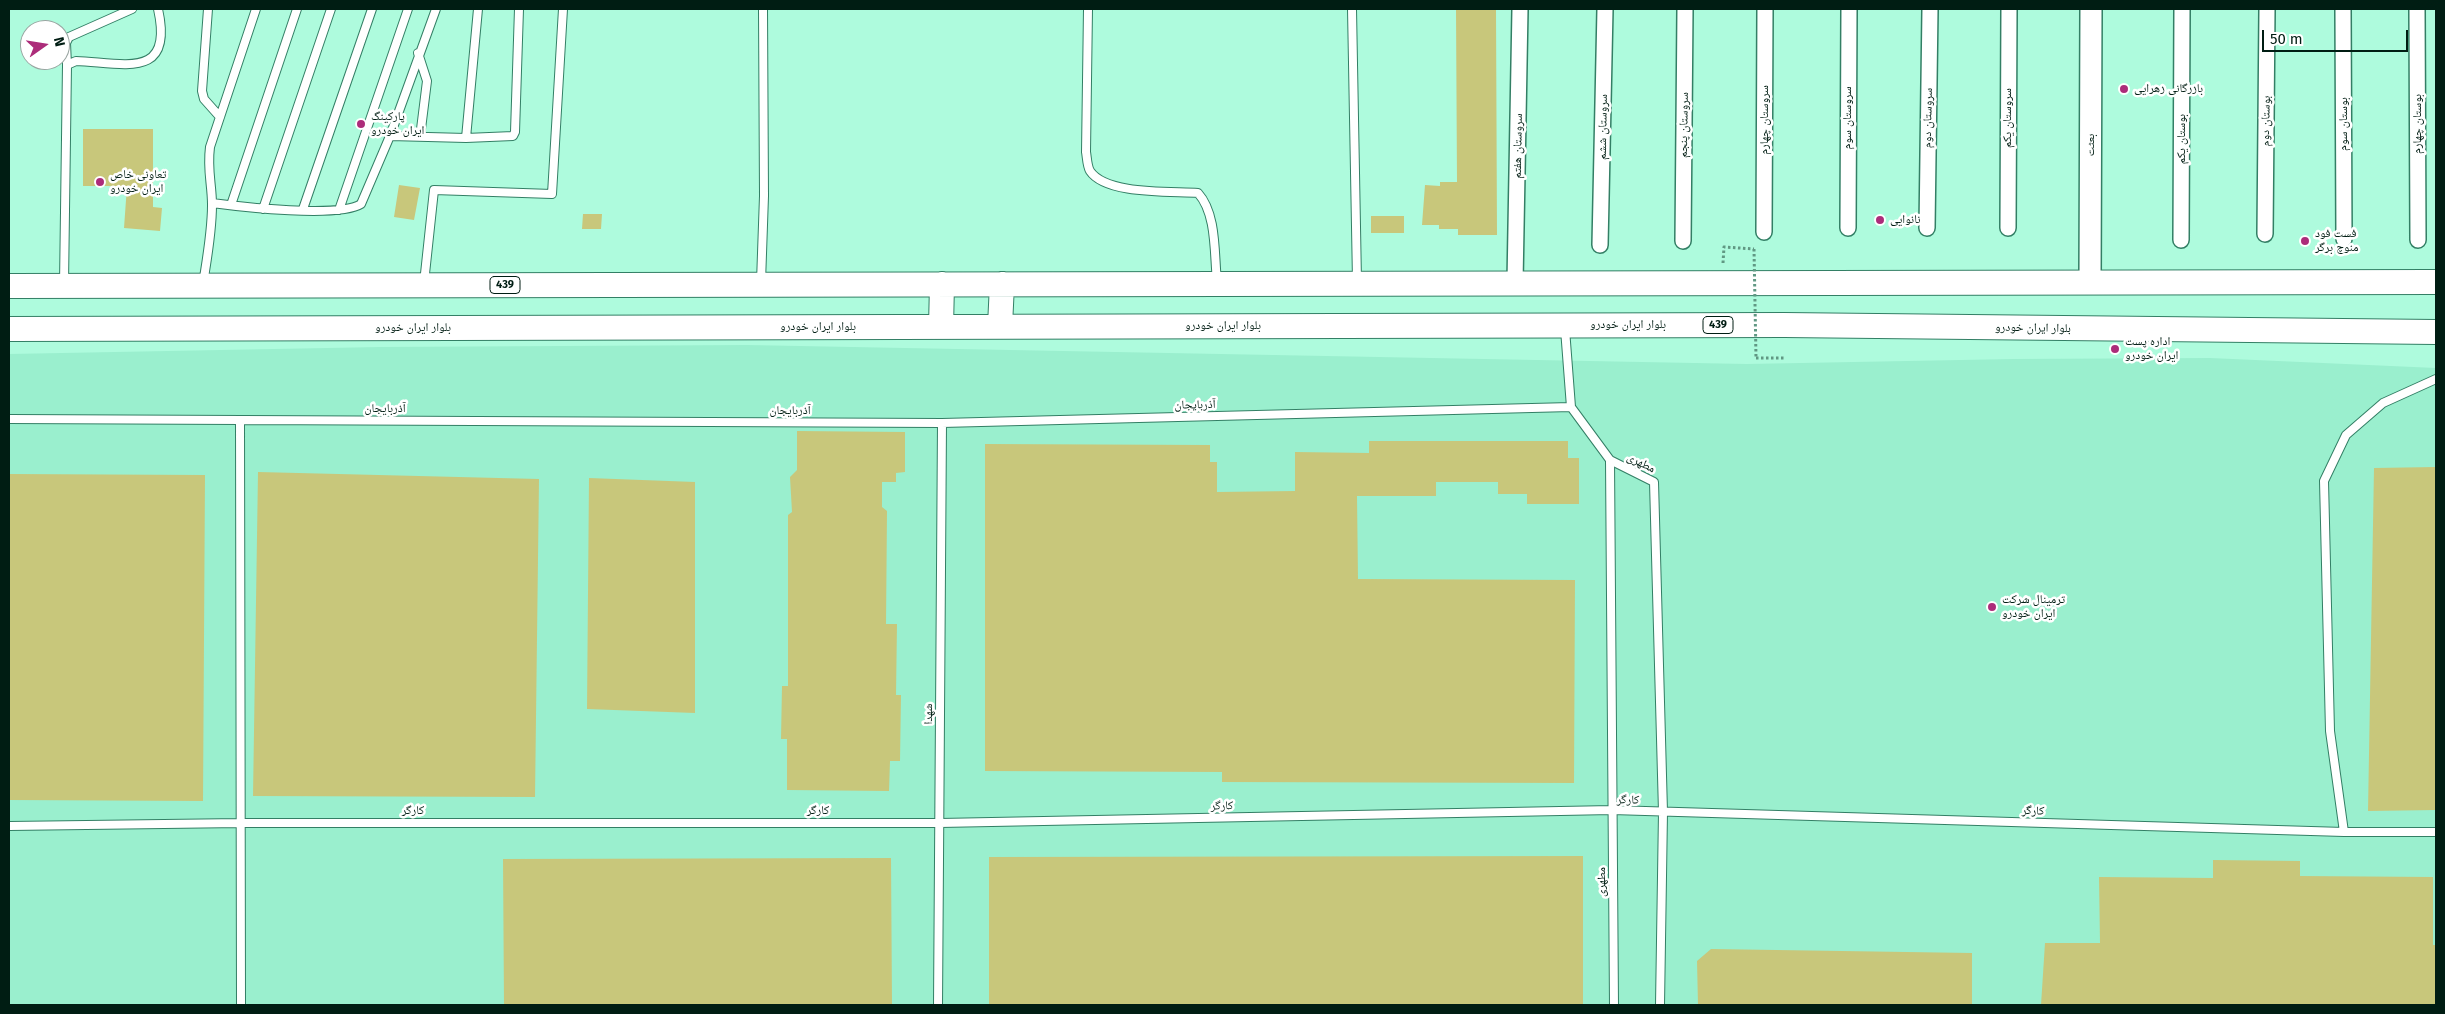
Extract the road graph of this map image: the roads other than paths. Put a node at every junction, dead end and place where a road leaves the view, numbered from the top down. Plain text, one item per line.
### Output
1 (132, 9) edge
2 (158, 9) edge
3 (208, 9) edge
4 (256, 9) edge
5 (297, 9) edge
6 (331, 9) edge
7 (372, 9) edge
8 (408, 9) edge
9 (436, 9) edge
10 (478, 9) edge
11 (520, 9) edge
12 (564, 9) edge
13 (764, 9) edge
14 (1088, 9) edge
15 (1352, 9) edge
16 (1520, 9) edge
17 (1605, 9) edge
18 (1685, 9) edge
19 (1765, 9) edge
20 (1849, 9) edge
21 (1930, 9) edge
22 (2009, 9) edge
23 (2092, 9) edge
24 (2182, 9) edge
25 (2267, 9) edge
26 (2343, 9) edge
27 (2417, 9) edge
28 (70, 37) edge
29 (418, 53) junction
30 (70, 64) edge
31 (67, 70) edge
32 (220, 117) junction
33 (390, 136) junction
34 (420, 137) junction
35 (466, 138) junction
36 (212, 203) junction
37 (231, 205) junction
38 (263, 209) junction
39 (303, 210) junction
40 (339, 210) junction
41 (1848, 228) dead end
42 (1926, 228) dead end
43 (2008, 228) dead end
44 (1764, 232) dead end
45 (2265, 234) dead end
46 (2344, 239) dead end
47 (2181, 240) dead end
48 (2418, 240) dead end
49 (1683, 241) dead end
50 (1600, 245) dead end
51 (1515, 282) junction
52 (2090, 282) junction
53 (2436, 282) edge
54 (1217, 283) junction
55 (1357, 283) junction
56 (761, 284) junction
57 (942, 284) junction
58 (1002, 284) junction
59 (423, 285) junction
60 (9, 286) edge
61 (64, 286) junction
62 (203, 286) junction
63 (1565, 325) junction
64 (1000, 326) junction
65 (941, 327) junction
66 (9, 329) edge
67 (2436, 332) edge
68 (2436, 379) edge
69 (1571, 407) junction
70 (9, 419) edge
71 (240, 420) junction
72 (942, 423) junction
73 (1610, 460) junction
74 (1612, 810) junction
75 (1663, 812) junction
76 (241, 822) junction
77 (940, 823) junction
78 (9, 826) edge
79 (2344, 832) junction
80 (2436, 832) edge
81 (241, 1005) edge
82 (938, 1005) edge
83 (1614, 1005) edge
84 (1660, 1005) edge

1 - 28 lane
2 - 30 lane
3 - 32 lane
4 - 32 lane
5 - 37 lane
6 - 38 lane
7 - 39 lane
8 - 40 lane
9 - 29 lane
10 - 35 lane
11 - 35 lane
12 - 59 lane
13 - 56 lane
14 - 54 lane
15 - 55 lane
16 - 51 street, سروستان هفتم
17 - 50 street, سروستان ششم
18 - 49 street, سروستان پنجم
19 - 44 street, سروستان چهارم
20 - 41 street, سروستان سوم
21 - 42 street, سروستان دوم
22 - 43 street, سروستان یکم
23 - 52 street, بعثت
24 - 47 street, بوستان یکم
25 - 45 street, بوستان دوم
26 - 46 street, بوستان سوم
27 - 48 street, بوستان چهارم
29 - 33 lane
29 - 34 lane
31 - 61 lane
32 - 36 lane
33 - 34 lane
33 - 40 lane
34 - 35 lane
36 - 37 lane
36 - 62 lane
37 - 38 lane
38 - 39 lane
39 - 40 lane
51 - 52 main road, 439
51 - 55 main road, 439
52 - 53 main road, 439
54 - 55 main road, 439
54 - 58 main road, 439
56 - 57 main road, 439
56 - 59 main road, 439
57 - 58 main road, 439
57 - 65 main road
58 - 64 main road
59 - 62 main road, 439
60 - 61 main road, 439
61 - 62 main road, 439
63 - 64 main road, بلوار ایران خودرو / 439
63 - 67 main road, بلوار ایران خودرو / 439
63 - 69 lane
64 - 65 main road, بلوار ایران خودرو / 439
65 - 66 main road, بلوار ایران خودرو / 439
68 - 79 lane
69 - 72 lane, آذربایجان
69 - 73 lane
70 - 71 lane, آذربایجان
71 - 72 lane, آذربایجان
71 - 76 lane
72 - 77 lane, شهدا
73 - 74 lane, مطهری
73 - 75 lane, مطهری
74 - 75 lane, کارگر
74 - 77 lane, کارگر
74 - 83 lane, مطهری
75 - 79 lane, کارگر
75 - 84 lane, مطهری
76 - 77 lane, کارگر
76 - 78 lane, کارگر
76 - 81 lane
77 - 82 lane, شهدا
79 - 80 lane, کارگر

